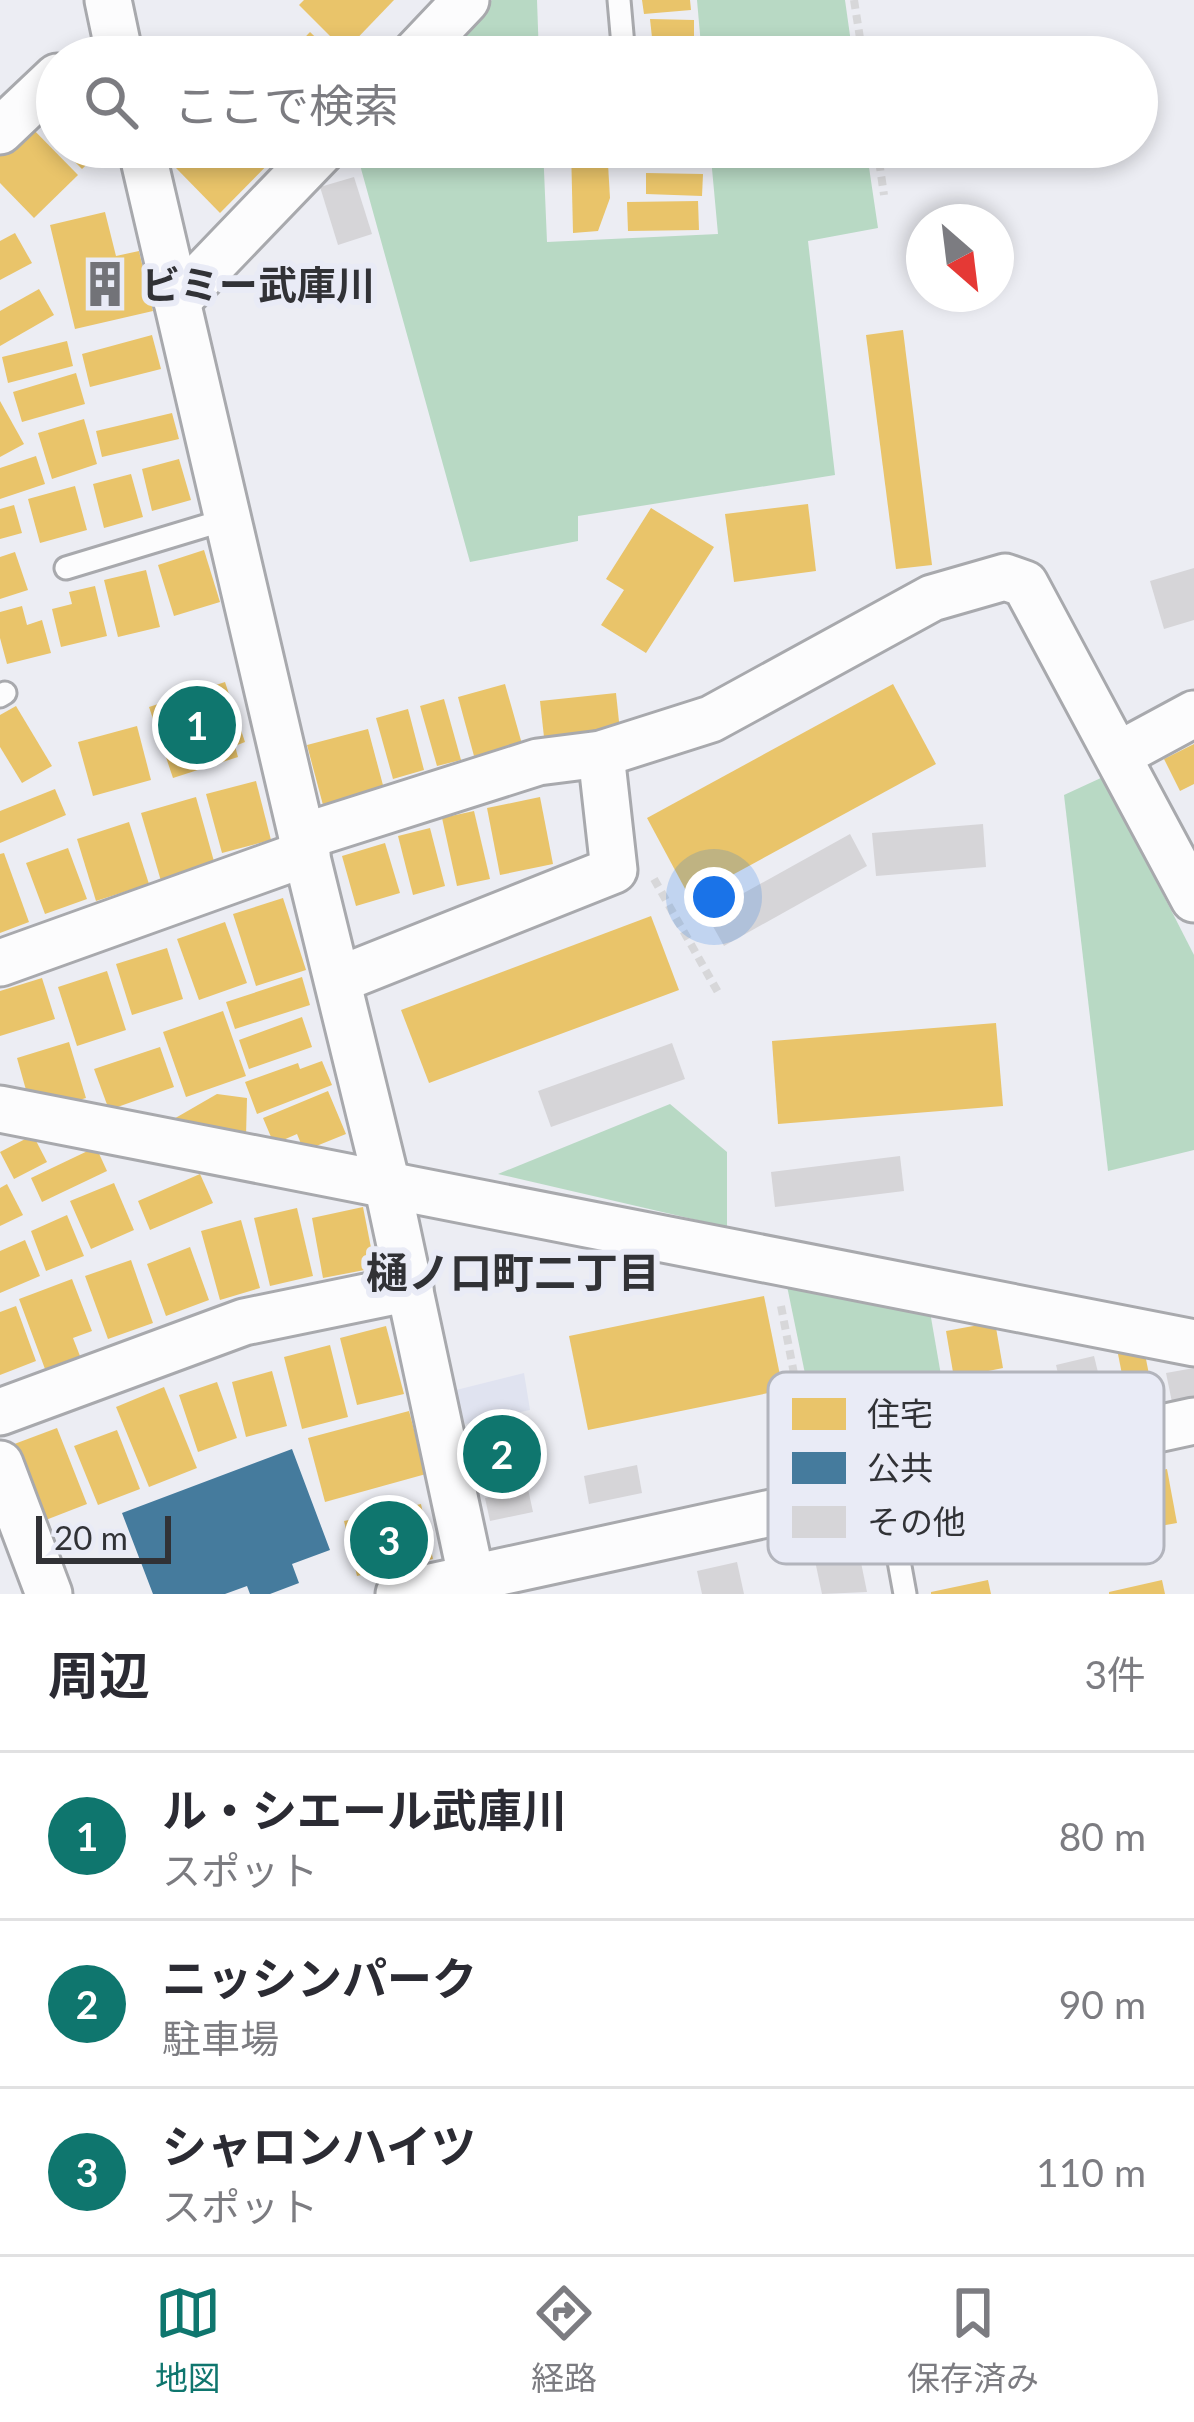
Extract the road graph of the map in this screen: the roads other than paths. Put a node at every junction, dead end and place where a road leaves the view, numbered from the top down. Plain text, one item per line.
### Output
1 (466, 0) edge
2 (620, 0) edge
3 (432, 36) edge
4 (623, 36) edge
5 (36, 97) edge
6 (0, 131) edge
7 (146, 168) edge
8 (305, 168) edge
9 (177, 301) junction
10 (228, 519) junction
11 (66, 568) dead end
12 (1194, 714) edge
13 (602, 754) junction
14 (1118, 755) junction
15 (304, 845) junction
16 (1194, 899) edge
17 (0, 963) edge
18 (338, 980) junction
19 (0, 1109) edge
20 (387, 1184) junction
21 (410, 1288) junction
22 (1194, 1343) edge
23 (0, 1412) edge
24 (1194, 1421) edge
25 (1164, 1428) edge
26 (0, 1464) edge
27 (768, 1517) edge
28 (900, 1564) edge
29 (473, 1586) edge
30 (49, 1594) edge
31 (399, 1594) edge
32 (905, 1594) edge

1 - 3 street
2 - 4 lane
5 - 6 street
7 - 9 street
8 - 9 street
9 - 10 street
10 - 11 lane
10 - 15 street
12 - 14 street
13 - 14 street
13 - 15 street
13 - 18 street
14 - 16 street
15 - 17 street
15 - 18 street
18 - 20 street
19 - 20 street
20 - 21 street
20 - 22 street
21 - 23 street
21 - 29 street
24 - 25 street
26 - 30 street
27 - 29 street
28 - 32 lane
29 - 31 street

